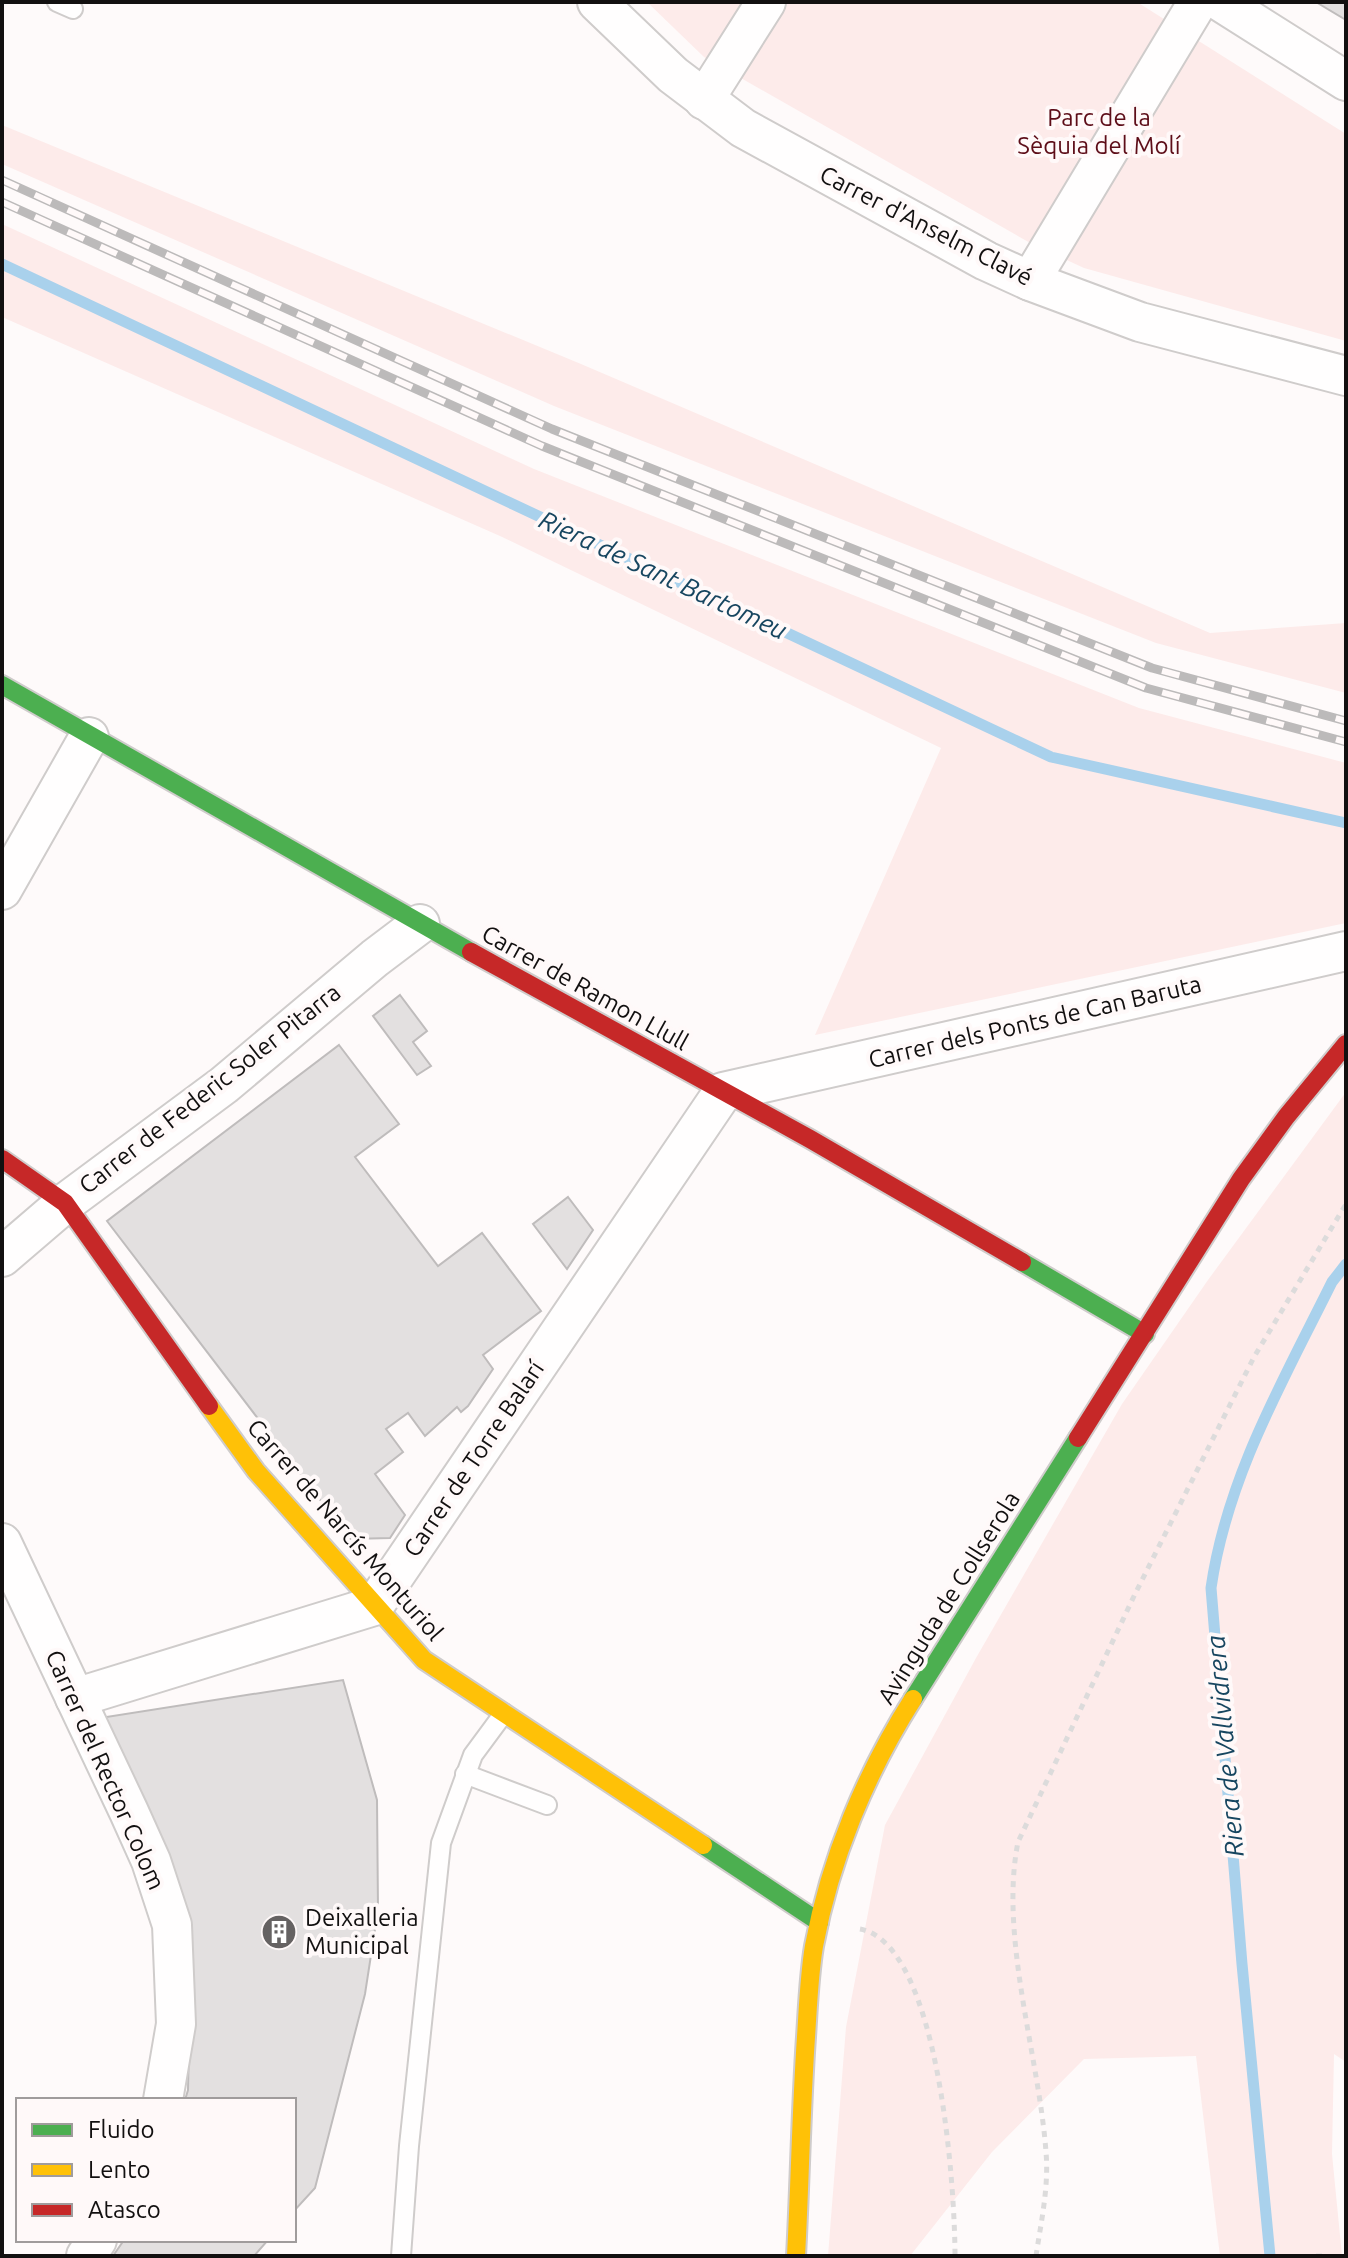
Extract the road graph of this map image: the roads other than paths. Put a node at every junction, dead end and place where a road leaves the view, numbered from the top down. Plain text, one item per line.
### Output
1 (597, 2) edge
2 (766, 2) edge
3 (1198, 2) edge
4 (1221, 2) edge
5 (1346, 81) edge
6 (704, 100) junction
7 (1030, 281) junction
8 (1346, 376) edge
9 (2, 685) edge
10 (89, 737) junction
11 (2, 890) edge
12 (420, 924) junction
13 (1346, 951) edge
14 (1346, 1044) edge
15 (723, 1092) junction
16 (2, 1159) edge
17 (65, 1203) junction
18 (2, 1257) edge
19 (1145, 1334) junction
20 (2, 1543) edge
21 (374, 1606) junction
22 (75, 1698) junction
23 (504, 1713) junction
24 (465, 1774) junction
25 (547, 1805) dead end
26 (819, 1922) junction
27 (163, 2098) edge
28 (401, 2256) edge
29 (796, 2256) edge

1 - 6 street, Carrer d'Anselm Clavé
2 - 6 street
3 - 7 street
4 - 5 street
6 - 7 street, Carrer d'Anselm Clavé
7 - 8 street, Carrer d'Anselm Clavé
9 - 10 street, Carrer de Ramon Llull
10 - 11 street
10 - 12 street, Carrer de Ramon Llull
12 - 15 street, Carrer de Ramon Llull
12 - 17 street, Carrer de Federic Soler Pitarra
13 - 15 street, Carrer dels Ponts de Can Baruta
14 - 19 street, Avinguda de Collserola
15 - 19 street, Carrer de Ramon Llull
15 - 21 street, Carrer de Torre Balarí
16 - 17 street
17 - 18 street, Carrer de Federic Soler Pitarra
17 - 21 street, Carrer de Narcís Monturiol
19 - 26 street, Avinguda de Collserola
20 - 22 street, Carrer del Rector Colom
21 - 22 street
21 - 23 street, Carrer de Narcís Monturiol
22 - 27 street, Carrer del Rector Colom
23 - 24 lane
23 - 26 street, Carrer de Narcís Monturiol
24 - 25 lane
24 - 28 lane
26 - 29 street, Avinguda de Collserola

